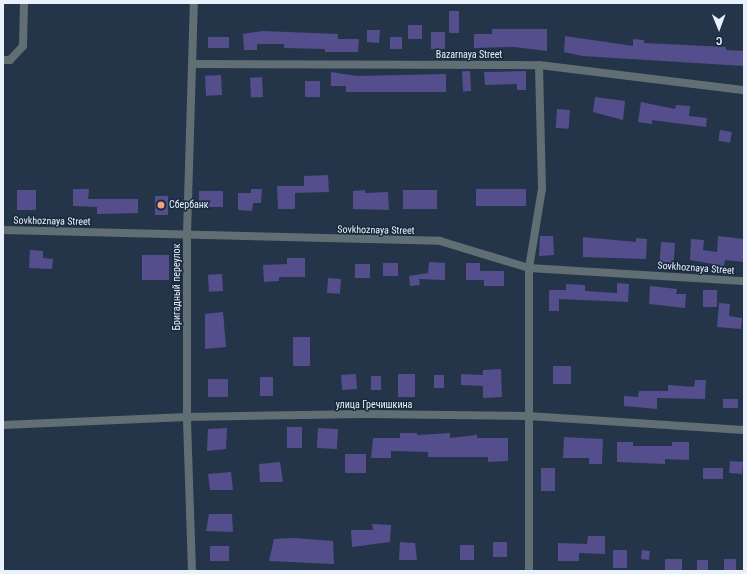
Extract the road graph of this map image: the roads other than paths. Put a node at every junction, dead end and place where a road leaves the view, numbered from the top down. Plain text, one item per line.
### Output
1 (24, 3) edge
2 (194, 3) edge
3 (3, 60) edge
4 (193, 64) junction
5 (539, 65) junction
6 (744, 90) edge
7 (3, 230) edge
8 (187, 234) junction
9 (529, 268) junction
10 (744, 281) edge
11 (528, 416) junction
12 (187, 417) junction
13 (3, 425) edge
14 (744, 430) edge
15 (192, 571) edge
16 (529, 571) edge

1 - 3 street
2 - 4 street, Бригадный переулок
4 - 5 street, Bazarnaya Street
4 - 8 street, Бригадный переулок
5 - 6 street, Bazarnaya Street
5 - 9 street
7 - 8 street, Sovkhoznaya Street
8 - 9 street, Sovkhoznaya Street
8 - 12 street, Бригадный переулок
9 - 10 street, Sovkhoznaya Street
9 - 11 street
11 - 12 street, улица Гречишкина
11 - 14 street, улица Гречишкина
11 - 16 street
12 - 13 street, улица Гречишкина
12 - 15 street, Бригадный переулок

